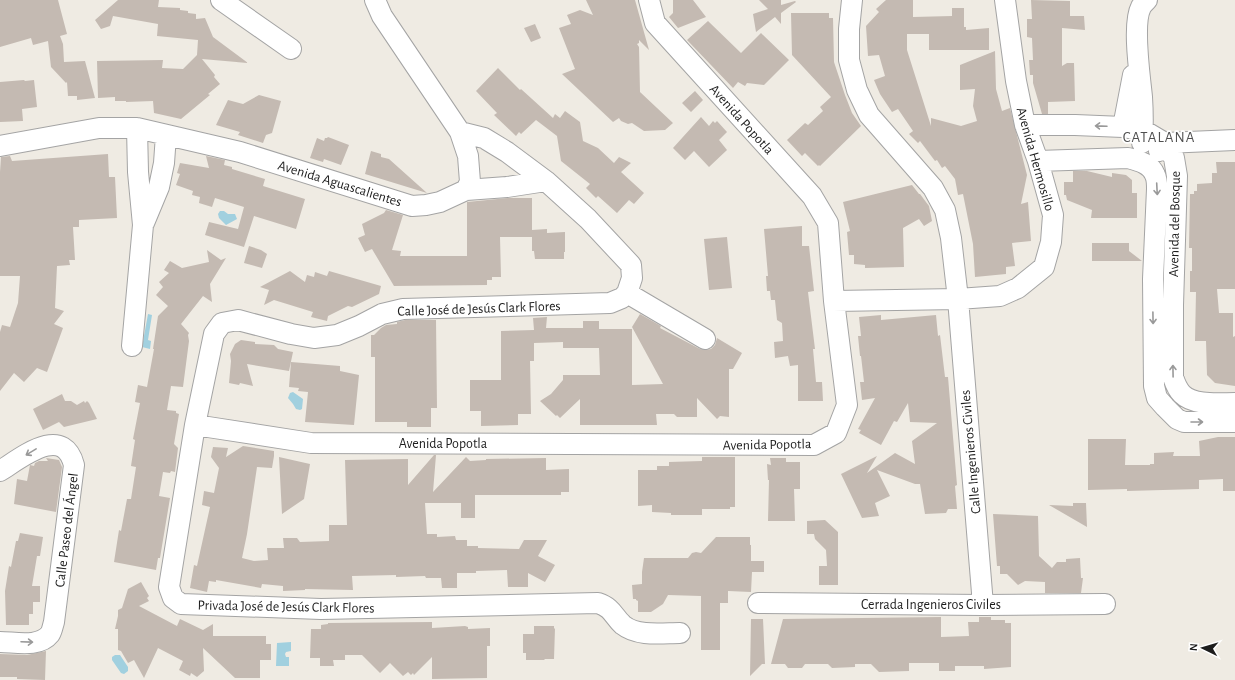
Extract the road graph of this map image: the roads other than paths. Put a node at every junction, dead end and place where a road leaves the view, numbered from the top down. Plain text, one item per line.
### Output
1 (221, 0) edge
2 (376, 0) edge
3 (649, 0) edge
4 (852, 0) edge
5 (1005, 0) edge
6 (1147, 0) edge
7 (291, 49) dead end
8 (1137, 56) junction
9 (1025, 125) junction
10 (1123, 127) junction
11 (137, 128) junction
12 (1143, 130) junction
13 (460, 132) junction
14 (166, 135) junction
15 (1235, 140) edge
16 (1165, 143) junction
17 (0, 146) edge
18 (1038, 161) junction
19 (1144, 163) junction
20 (546, 181) junction
21 (466, 190) junction
22 (143, 225) junction
23 (627, 293) junction
24 (958, 298) junction
25 (834, 301) junction
26 (705, 339) dead end
27 (132, 346) dead end
28 (1180, 393) junction
29 (1235, 403) edge
30 (1165, 407) junction
31 (1235, 422) edge
32 (195, 425) junction
33 (0, 471) edge
34 (758, 603) dead end
35 (1105, 604) dead end
36 (983, 605) junction
37 (680, 634) dead end
38 (0, 642) edge

1 - 7 street
2 - 13 street
3 - 25 street, Avenida Popotla
4 - 24 street, Calle Ingenieros Civiles
5 - 9 street, Avenida Hermosillo
6 - 8 street
8 - 10 street
8 - 12 street
10 -> 9 street
9 - 18 street, Avenida Hermosillo
10 - 12 street
11 - 14 street, Avenida Aguascalientes
11 - 17 street, Avenida Aguascalientes
11 - 22 street
12 - 16 street
12 - 19 street
13 - 20 street
13 - 21 street
14 - 21 street, Avenida Aguascalientes
14 - 22 street
15 - 16 street
16 - 19 street
28 -> 16 street, Avenida del Bosque
18 - 19 street
18 - 24 street, Avenida Hermosillo
19 -> 30 street, Avenida del Bosque
20 - 21 street
20 - 23 street
22 - 27 street
23 - 26 street
23 - 32 street, Calle José de Jesús Clark Flores
24 - 25 street, Avenida Hermosillo
24 - 36 street, Calle Ingenieros Civiles
25 - 32 street, Avenida Popotla
28 - 29 street
28 - 30 street
30 -> 31 street, Avenida del Bosque
32 - 37 street, Privada José de Jesús Clark Flores
38 -> 33 street, Calle Paseo del Ángel
34 - 36 street, Cerrada Ingenieros Civiles
35 - 36 street, Cerrada Ingenieros Civiles

